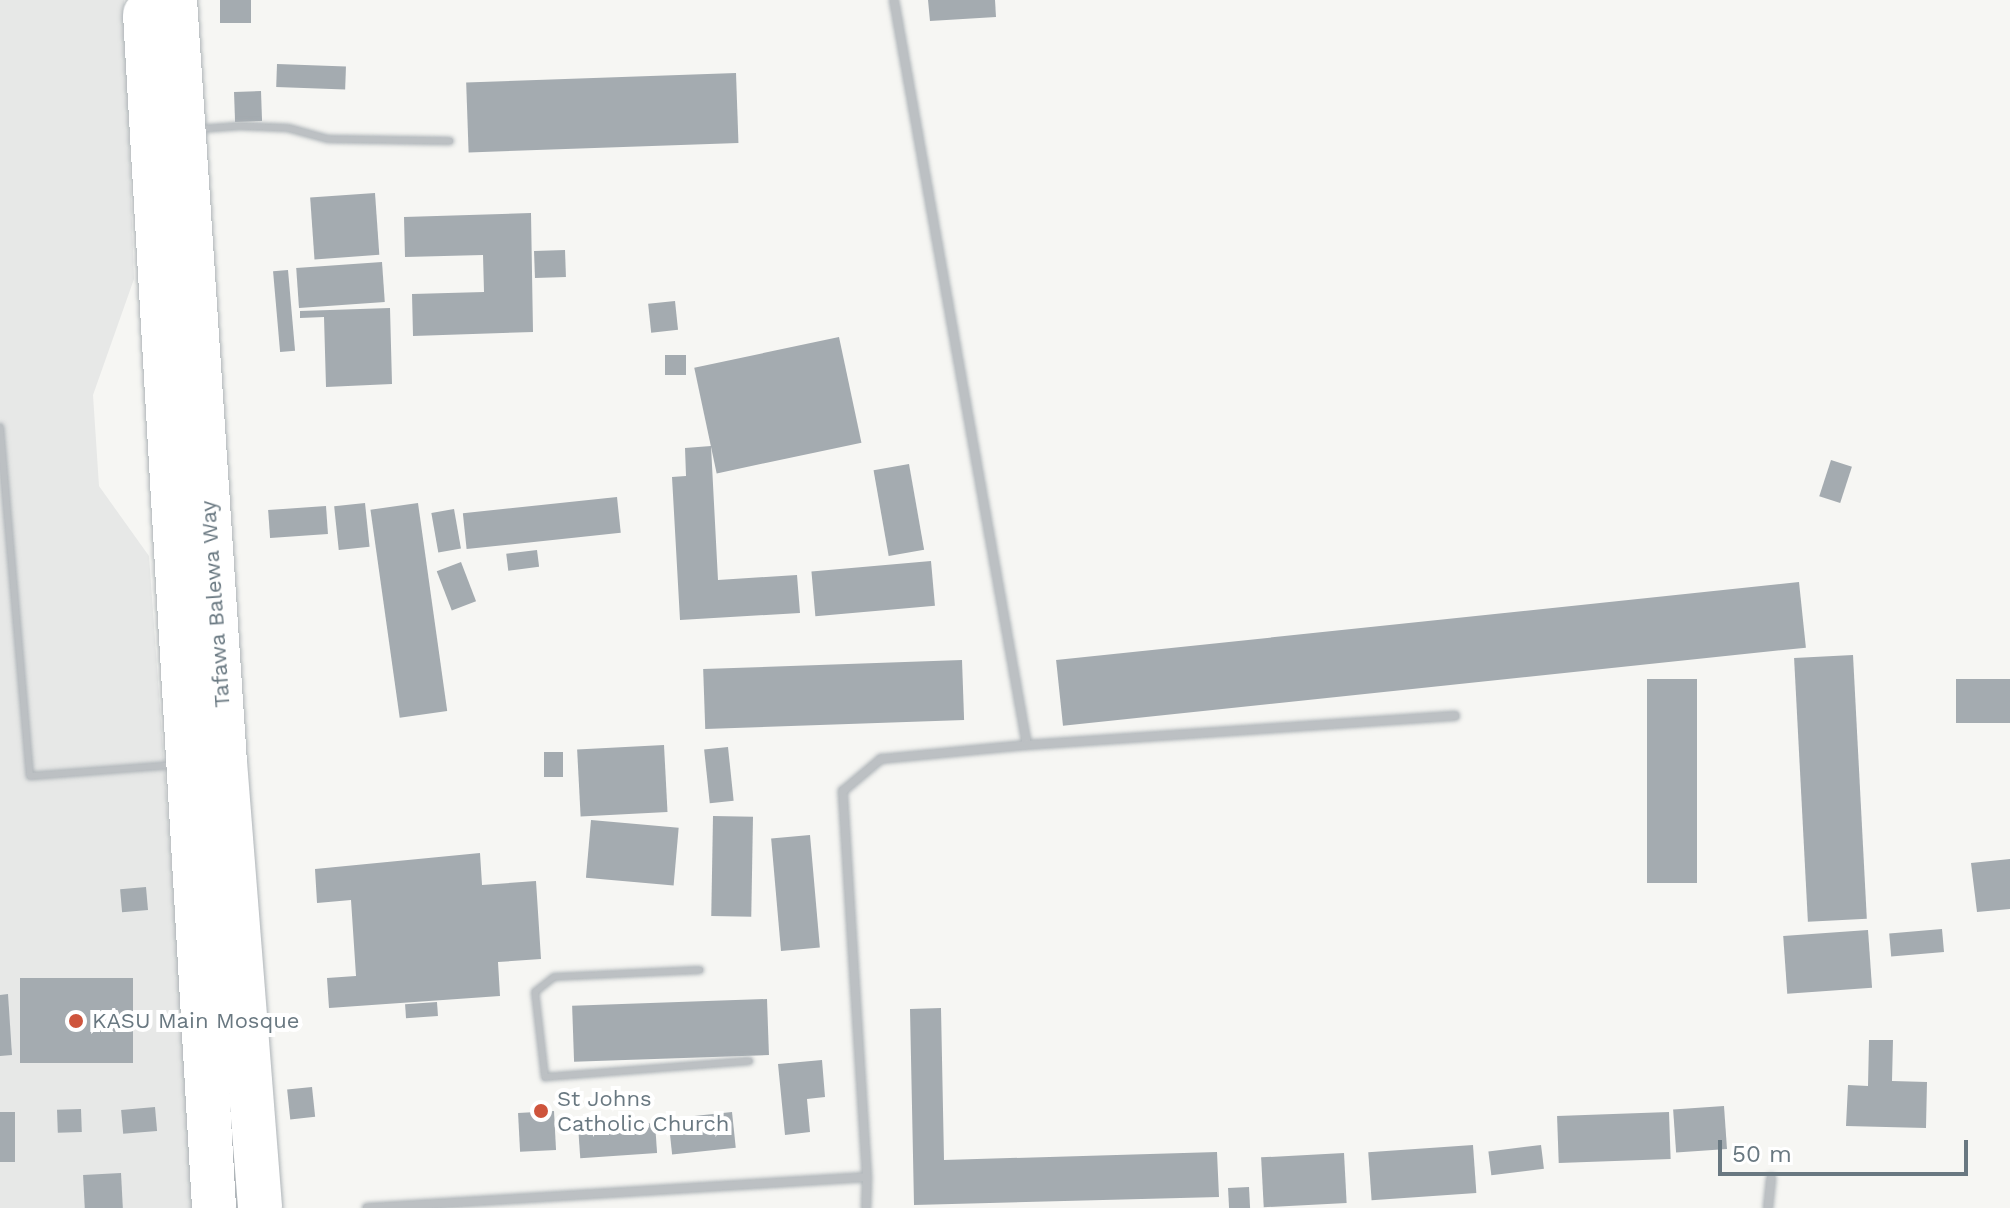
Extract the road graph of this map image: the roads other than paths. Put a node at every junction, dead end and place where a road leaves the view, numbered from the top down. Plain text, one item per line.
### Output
1 (144, 0) edge
2 (175, 0) edge
3 (894, 0) edge
4 (183, 130) junction
5 (450, 141) dead end
6 (0, 427) edge
7 (1455, 716) dead end
8 (1027, 745) junction
9 (207, 762) junction
10 (700, 970) dead end
11 (749, 1061) dead end
12 (867, 1177) junction
13 (1771, 1178) dead end
14 (214, 1208) edge
15 (260, 1208) edge
16 (367, 1208) edge
17 (866, 1208) edge
18 (1768, 1208) edge

1 - 9 main road, Tafawa Balewa Way
2 - 4 main road, Tafawa Balewa Way
3 - 8 street
4 - 5 lane
4 - 9 main road, Tafawa Balewa Way
6 - 9 lane
7 - 8 street
8 - 12 street
9 - 14 main road, Tafawa Balewa Way
9 - 15 main road, Tafawa Balewa Way
10 - 11 lane
12 - 16 street
12 - 17 street
13 - 18 street

